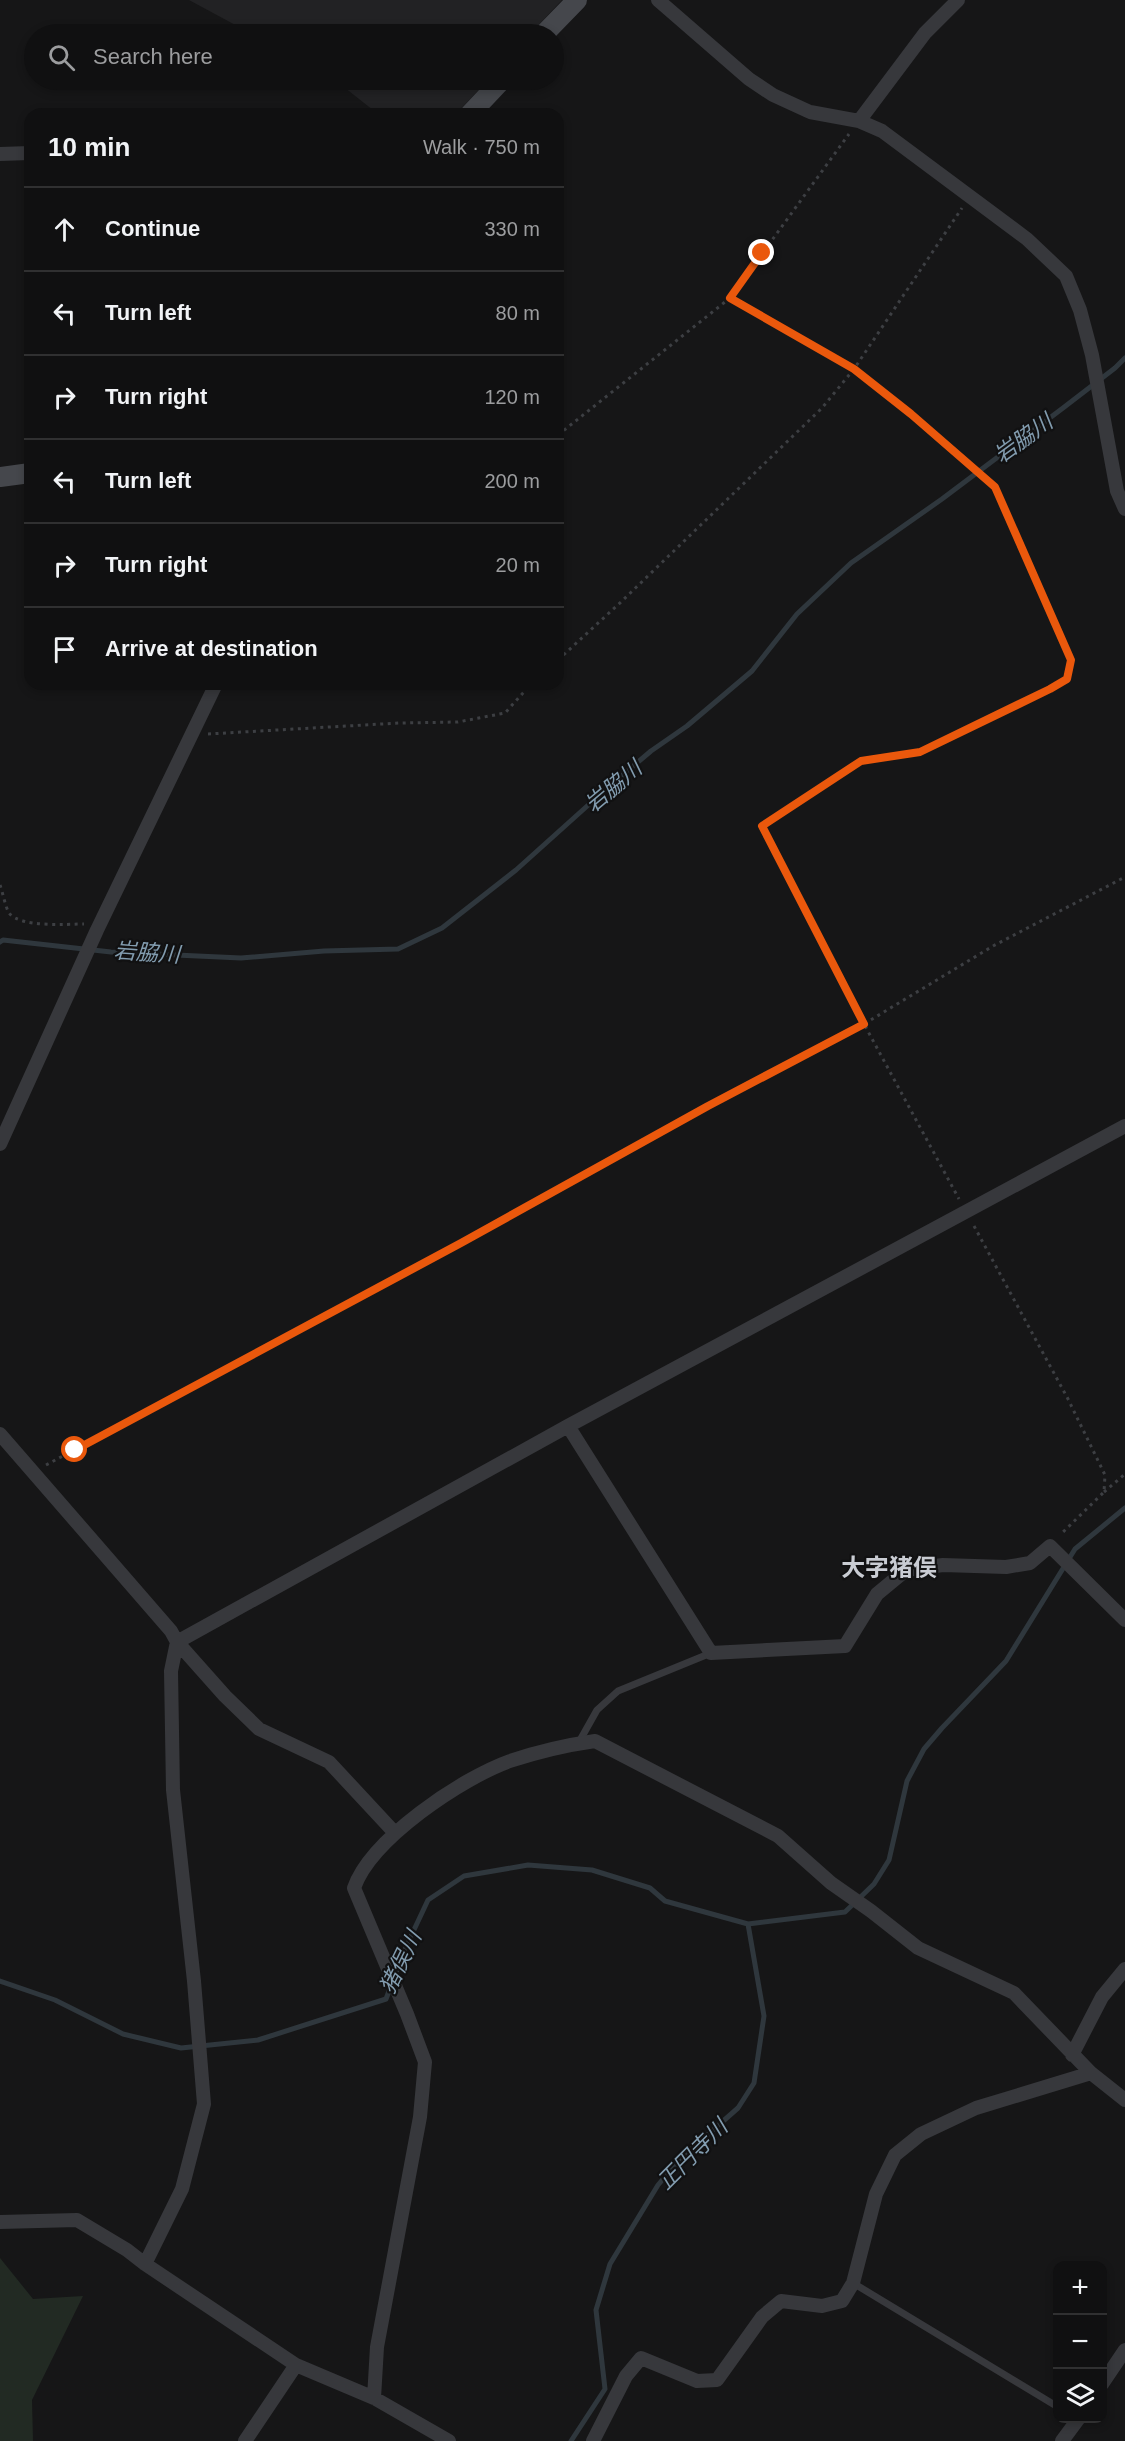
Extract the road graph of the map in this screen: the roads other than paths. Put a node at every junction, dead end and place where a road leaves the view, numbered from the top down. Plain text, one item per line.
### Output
1 (577, 0) edge
2 (658, 0) edge
3 (958, 0) edge
4 (554, 24) edge
5 (493, 90) edge
6 (476, 108) edge
7 (859, 121) junction
8 (24, 153) edge
9 (0, 154) edge
10 (24, 474) edge
11 (0, 477) edge
12 (1125, 509) edge
13 (213, 690) edge
14 (1125, 1126) edge
15 (0, 1144) edge
16 (568, 1426) junction
17 (0, 1434) edge
18 (1125, 1620) edge
19 (177, 1642) junction
20 (711, 1653) junction
21 (578, 1744) junction
22 (395, 1833) junction
23 (1125, 1969) edge
24 (1072, 2055) junction
25 (1091, 2073) junction
26 (1125, 2100) edge
27 (0, 2222) edge
28 (145, 2264) junction
29 (853, 2283) junction
30 (1125, 2350) edge
31 (296, 2364) junction
32 (1107, 2377) edge
33 (374, 2398) junction
34 (1053, 2404) edge
35 (1075, 2423) edge
36 (245, 2441) edge
37 (449, 2441) edge
38 (593, 2441) edge
39 (1062, 2441) edge

1 - 4 street
2 - 7 street
3 - 7 street
5 - 6 street
7 - 12 street
8 - 9 street
10 - 11 street
13 - 15 street
14 - 16 street
16 - 19 street
16 - 20 street
17 - 19 street
18 - 20 street
19 - 22 street
19 - 28 street
20 - 21 lane
21 - 22 street
21 - 24 street
22 - 33 street
23 - 24 street
24 - 25 street
25 - 26 street
25 - 29 street
27 - 28 street
28 - 31 street
29 - 34 lane
29 - 38 street
30 - 32 street
31 - 33 street
31 - 36 street
33 - 37 street
35 - 39 street

